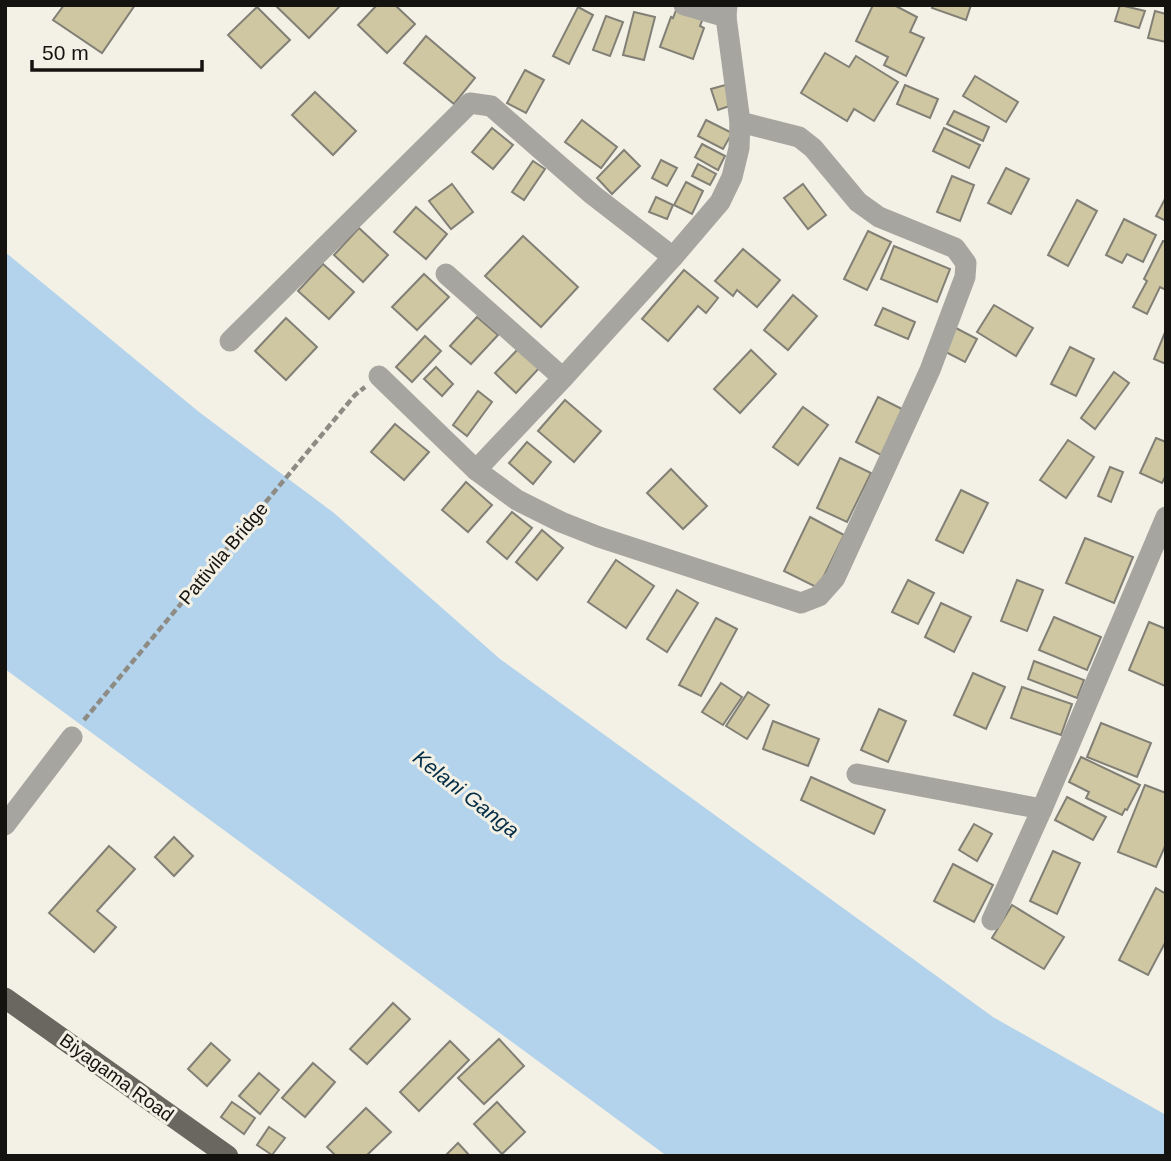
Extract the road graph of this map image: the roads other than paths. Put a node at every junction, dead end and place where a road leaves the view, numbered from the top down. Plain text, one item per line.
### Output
1 (684, 5) edge
2 (726, 11) edge
3 (740, 122) junction
4 (673, 257) junction
5 (446, 274) dead end
6 (230, 341) dead end
7 (379, 376) dead end
8 (563, 378) junction
9 (476, 470) junction
10 (1166, 517) edge
11 (72, 737) dead end
12 (857, 774) dead end
13 (1042, 809) junction
14 (5, 825) edge
15 (992, 920) dead end
16 (5, 998) edge
17 (229, 1156) edge

1 - 2 street
2 - 3 street
3 - 4 street
3 - 9 street
4 - 6 street
4 - 8 street
5 - 8 street
7 - 9 street
8 - 9 street
10 - 13 street
11 - 14 street
12 - 13 street
13 - 15 street
16 - 17 main road, Biyagama Road

